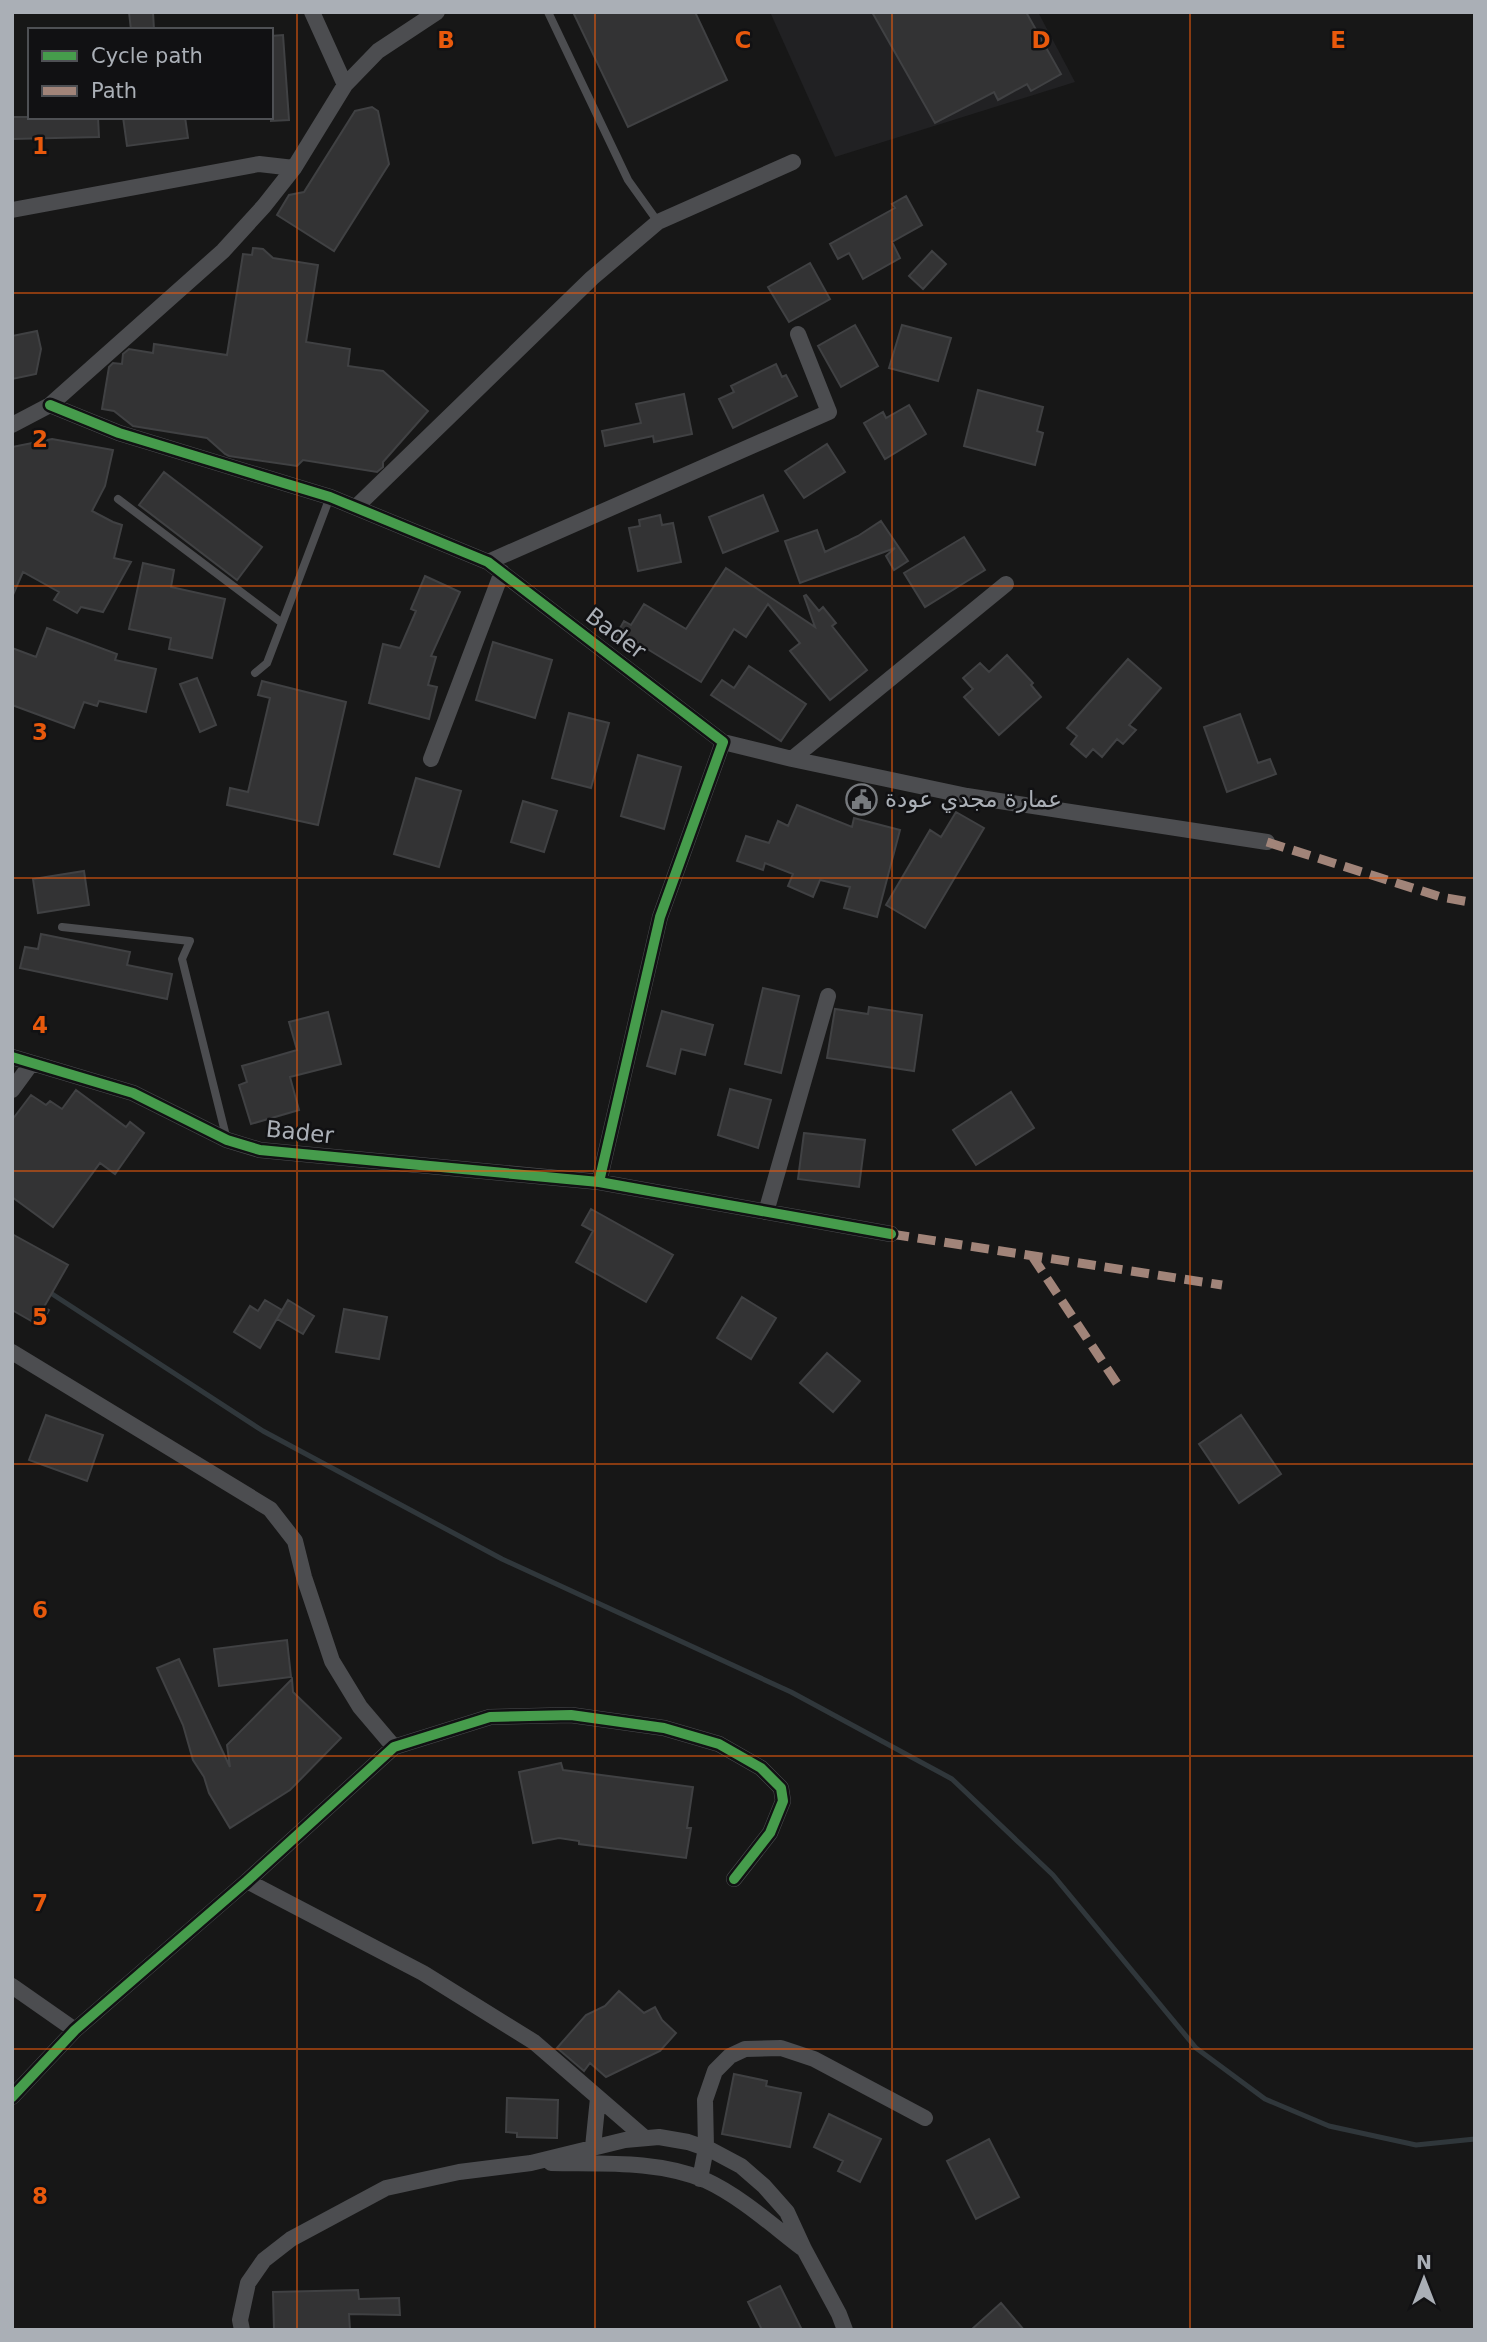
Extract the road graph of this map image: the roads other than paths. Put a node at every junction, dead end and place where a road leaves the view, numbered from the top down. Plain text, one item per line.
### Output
1 (312, 12) edge
2 (437, 12) edge
3 (548, 12) edge
4 (345, 85) junction
5 (793, 162) dead end
6 (294, 168) junction
7 (12, 210) edge
8 (658, 222) junction
9 (798, 334) dead end
10 (50, 405) junction
11 (12, 425) edge
12 (330, 497) junction
13 (118, 499) dead end
14 (356, 507) junction
15 (488, 562) junction
16 (502, 572) junction
17 (1006, 584) dead end
18 (282, 623) junction
19 (255, 673) dead end
20 (723, 742) junction
21 (430, 759) dead end
22 (792, 759) junction
23 (1267, 842) dead end
24 (62, 927) dead end
25 (828, 996) dead end
26 (12, 1057) edge
27 (31, 1064) junction
28 (12, 1090) edge
29 (227, 1140) junction
30 (599, 1182) junction
31 (766, 1212) junction
32 (891, 1234) dead end
33 (12, 1352) edge
34 (394, 1748) junction
35 (734, 1879) dead end
36 (247, 1881) junction
37 (12, 1986) edge
38 (75, 2030) junction
39 (12, 2097) edge
40 (598, 2098) junction
41 (925, 2118) dead end
42 (645, 2138) junction
43 (593, 2147) junction
44 (706, 2148) junction
45 (531, 2163) junction
46 (700, 2179) junction
47 (804, 2249) junction
48 (242, 2330) edge
49 (845, 2330) edge

1 - 4 street
2 - 4 street
3 - 8 lane
4 - 6 street
5 - 8 street
6 - 7 street
6 - 10 street
8 - 14 street
9 - 15 street
10 - 11 street
10 - 12 street, Bader
12 - 14 street, Bader
12 - 18 lane
13 - 18 lane
14 - 15 street, Bader
15 - 16 street, Bader
16 - 20 street, Bader
16 - 21 street
17 - 22 street
18 - 19 lane
20 - 22 street
20 - 30 street
22 - 23 street
24 - 29 lane
25 - 31 street
26 - 27 street, Bader
27 - 28 street
27 - 29 street, Bader
29 - 30 street, Bader
30 - 31 street, Bader
31 - 32 street, Bader
33 - 34 street
34 - 35 street
34 - 36 street
36 - 38 street
36 - 40 street
37 - 38 street
38 - 39 street
40 - 42 street
40 - 43 street
41 - 44 street
42 - 43 street
42 - 44 street
43 - 45 street
44 - 46 street
44 - 47 street
45 - 46 street
45 - 48 street
46 - 47 street
47 - 49 street

